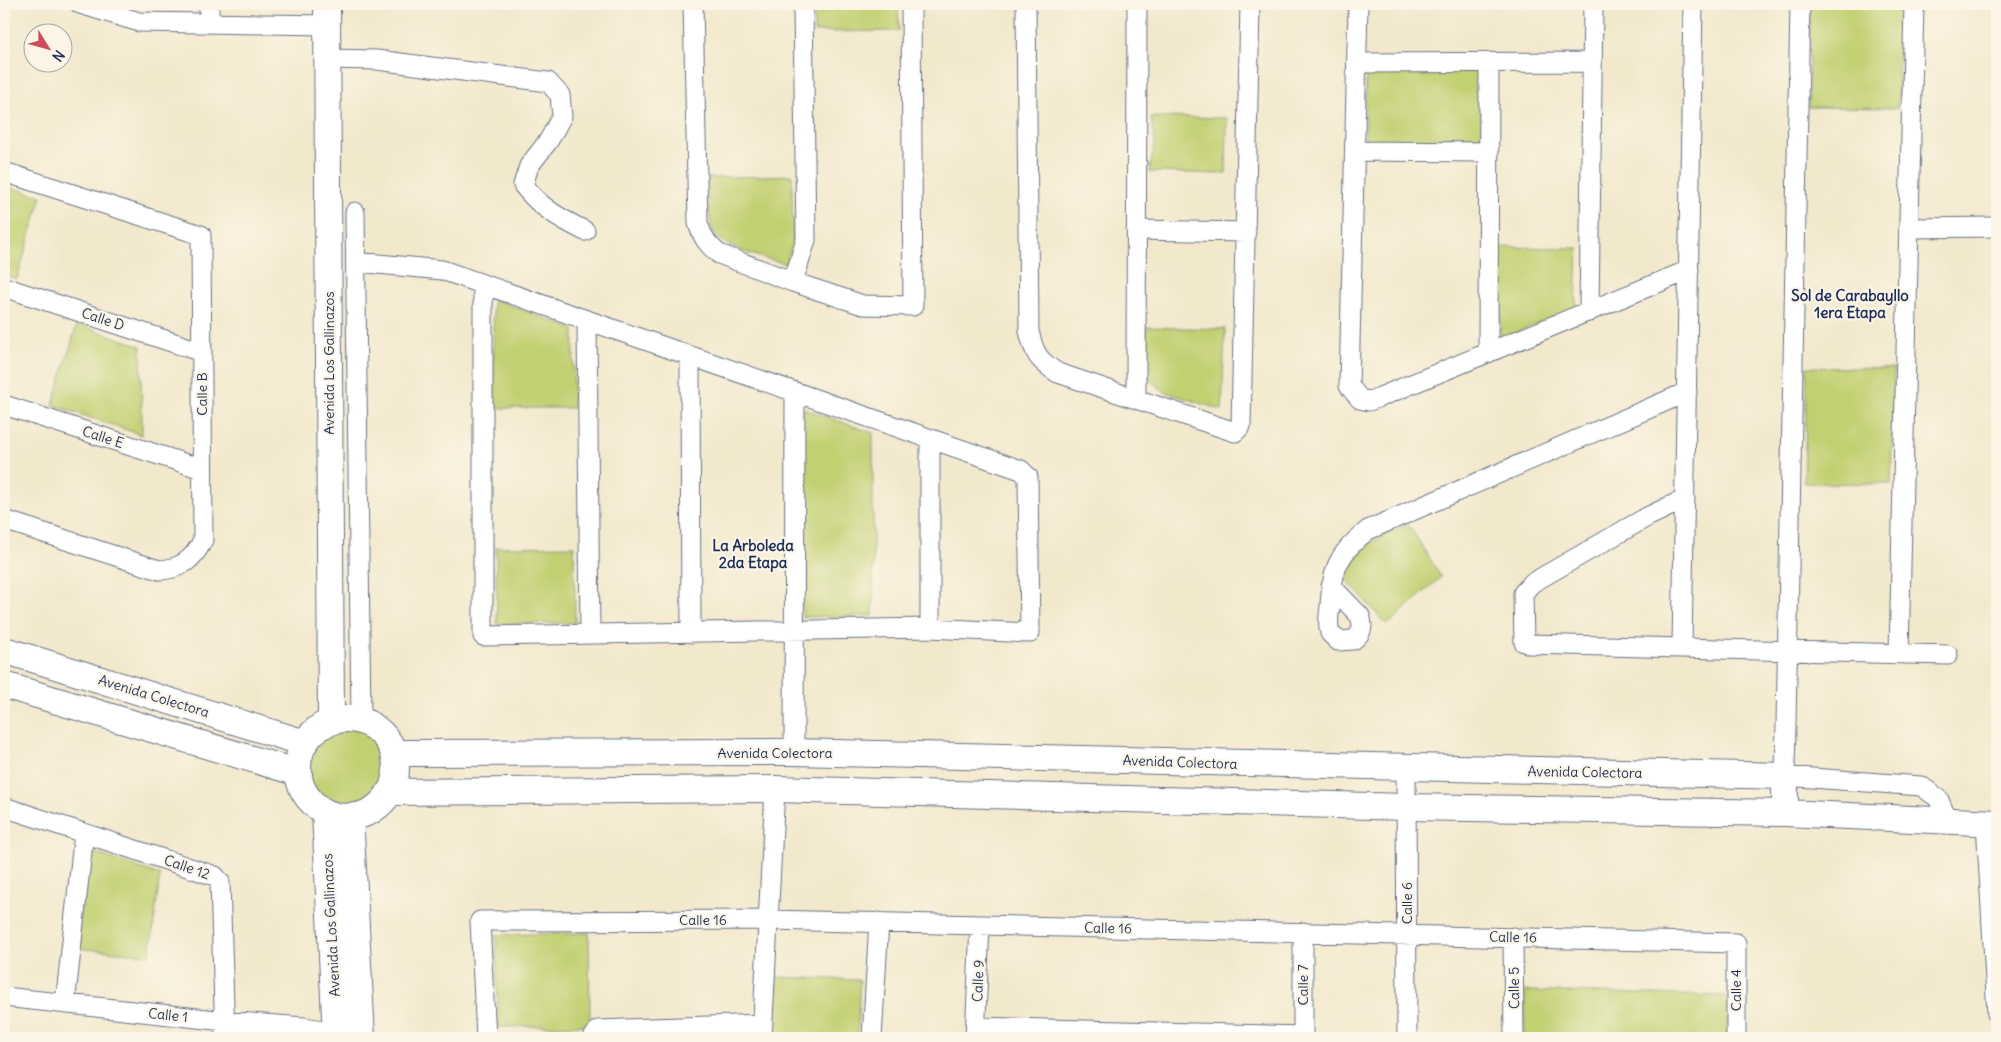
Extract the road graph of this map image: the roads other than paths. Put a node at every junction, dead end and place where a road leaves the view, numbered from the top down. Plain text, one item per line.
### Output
1 (80, 4) edge
2 (693, 4) edge
3 (803, 4) edge
4 (911, 4) edge
5 (1026, 4) edge
6 (1137, 4) edge
7 (1250, 4) edge
8 (1358, 4) edge
9 (1593, 4) edge
10 (1693, 4) edge
11 (1800, 4) edge
12 (1914, 4) edge
13 (100, 7) edge
14 (209, 13) edge
15 (327, 14) edge
16 (327, 59) junction
17 (1489, 62) junction
18 (1592, 62) junction
19 (1357, 63) junction
20 (1355, 152) junction
21 (1489, 152) junction
22 (4, 172) edge
23 (355, 212) dead end
24 (1997, 227) edge
25 (1908, 228) junction
26 (1136, 230) junction
27 (585, 231) dead end
28 (1246, 232) junction
29 (357, 262) junction
30 (1689, 270) junction
31 (793, 282) junction
32 (483, 284) junction
33 (4, 287) edge
34 (1589, 312) junction
35 (587, 321) junction
36 (202, 352) junction
37 (1488, 354) junction
38 (690, 357) junction
39 (795, 392) junction
40 (1687, 392) junction
41 (1136, 398) junction
42 (4, 405) edge
43 (930, 439) junction
44 (202, 469) junction
45 (1685, 499) junction
46 (4, 520) edge
47 (1331, 586) dead end
48 (930, 628) junction
49 (794, 631) junction
50 (691, 633) junction
51 (590, 634) junction
52 (1682, 648) junction
53 (4, 650) edge
54 (1788, 651) junction
55 (1899, 654) junction
56 (1948, 655) dead end
57 (4, 685) edge
58 (361, 721) junction
59 (331, 722) junction
60 (305, 743) junction
61 (794, 752) junction
62 (394, 753) junction
63 (1406, 768) junction
64 (299, 774) junction
65 (1786, 776) junction
66 (775, 789) junction
67 (389, 792) junction
68 (4, 807) edge
69 (1406, 807) junction
70 (1785, 813) junction
71 (338, 814) junction
72 (1947, 820) junction
73 (1992, 822) edge
74 (84, 833) junction
75 (768, 920) junction
76 (880, 922) junction
77 (980, 924) junction
78 (1302, 932) junction
79 (1407, 935) junction
80 (1513, 938) junction
81 (1736, 943) joint
82 (4, 997) edge
83 (65, 1004) junction
84 (1997, 1014) edge
85 (225, 1030) edge
86 (762, 1031) edge
87 (976, 1033) edge
88 (1082, 1034) edge
89 (336, 1036) edge
90 (362, 1037) edge
91 (1303, 1037) edge
92 (486, 1038) edge
93 (593, 1038) edge
94 (872, 1038) edge
95 (1407, 1038) edge
96 (1514, 1038) edge
97 (1736, 1038) edge

1 - 13 street
2 - 31 street
3 - 31 street
4 - 31 street
5 - 41 street
6 - 26 street
7 - 28 street
8 - 19 street
9 - 18 street
10 - 30 street
11 - 54 street
12 - 25 street
13 - 14 street
14 - 15 street
15 - 16 street, Avenida Los Gallinazos
16 - 27 street
16 - 59 street, Avenida Los Gallinazos
17 - 18 street
17 - 19 street
17 - 21 street
18 - 34 street
19 - 20 street
20 - 21 street
20 - 37 street
21 - 37 street
22 - 36 street, Calle B
23 - 29 street, Avenida Los Gallinazos
24 - 25 street
25 - 55 street
26 - 28 street
26 - 41 street
28 - 41 street
29 - 32 street
29 - 58 street, Avenida Los Gallinazos
30 - 34 street
30 - 40 street
32 - 35 street
32 - 51 street
33 - 36 street, Calle D
34 - 37 street
35 - 38 street
35 - 51 street
36 - 44 street, Calle B
38 - 39 street
38 - 50 street
39 - 43 street
39 - 49 street
40 - 45 street
40 - 47 street
42 - 44 street, Calle E
43 - 48 street
43 - 48 street
44 - 46 street, Calle B
45 - 52 street
45 - 52 street
48 - 49 street
49 - 50 street
49 - 61 street
50 - 51 street
52 - 54 street
53 - 60 street, Avenida Colectora
54 - 55 street
54 - 65 street
55 - 56 street
57 - 64 street
58 - 59 street
58 - 62 street
59 - 60 street
60 - 64 street
61 - 62 street, Avenida Colectora
61 - 63 street, Avenida Colectora
62 - 67 street
63 - 65 street, Avenida Colectora
63 - 69 street, Calle 6
64 - 71 street
65 - 70 street
65 - 72 street, Avenida Colectora
66 - 67 street
66 - 69 street
66 - 75 street
67 - 71 street
68 - 74 street, Calle 12
69 - 70 street
69 - 79 street, Calle 6
70 - 72 street
71 - 89 street, Avenida Los Gallinazos
71 - 90 street, Avenida Los Gallinazos
72 - 73 street
73 - 84 street
74 - 83 street
74 - 85 street, Calle 12
75 - 76 street, Calle 16
75 - 86 street
75 - 92 street, Calle 16
76 - 77 street, Calle 16
76 - 94 street
77 - 78 street, Calle 16
77 - 87 street, Calle 9
78 - 79 street, Calle 16
78 - 91 street, Calle 7
79 - 80 street, Calle 16
79 - 95 street, Calle 6
80 - 81 street, Calle 16
80 - 96 street, Calle 5
81 - 97 street, Calle 4
82 - 83 street, Calle 1
83 - 85 street, Calle 1
85 - 89 street, Calle 1
86 - 93 street
87 - 88 street
88 - 91 street
89 - 90 street, Calle 1

